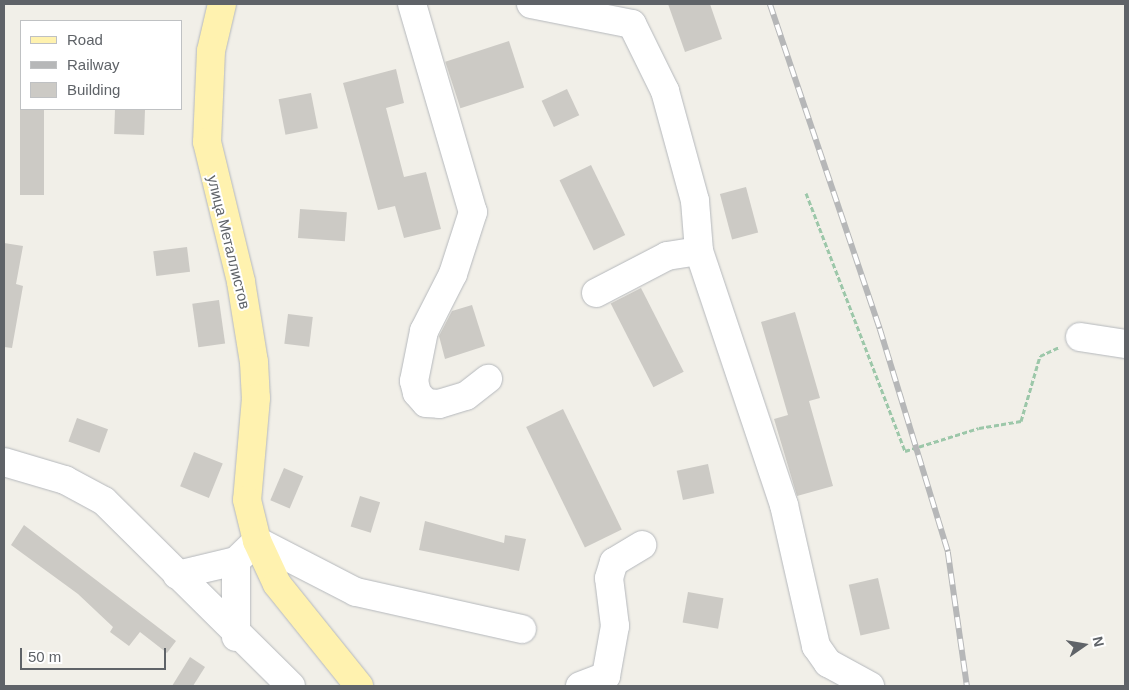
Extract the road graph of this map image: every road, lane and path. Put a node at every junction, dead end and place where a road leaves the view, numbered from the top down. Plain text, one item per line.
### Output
1 (222, 4) edge
2 (412, 4) edge
3 (530, 4) edge
4 (806, 193) dead end
5 (699, 251) junction
6 (596, 293) dead end
7 (1080, 337) joint
8 (1125, 344) edge
9 (488, 379) dead end
10 (4, 462) edge
11 (257, 541) junction
12 (642, 545) dead end
13 (236, 561) junction
14 (177, 575) junction
15 (522, 629) dead end
16 (236, 636) junction
17 (292, 686) edge
18 (359, 686) edge
19 (580, 686) edge
20 (870, 686) edge

1 - 11 main road, улица Металлистов
2 - 9 street
3 - 5 street
4 - 7 path
5 - 6 street
5 - 20 street
7 - 8 street
10 - 14 street
11 - 13 street
11 - 15 street
11 - 18 main road, улица Металлистов
12 - 19 street
13 - 14 street
13 - 16 street
14 - 16 street
16 - 17 street

